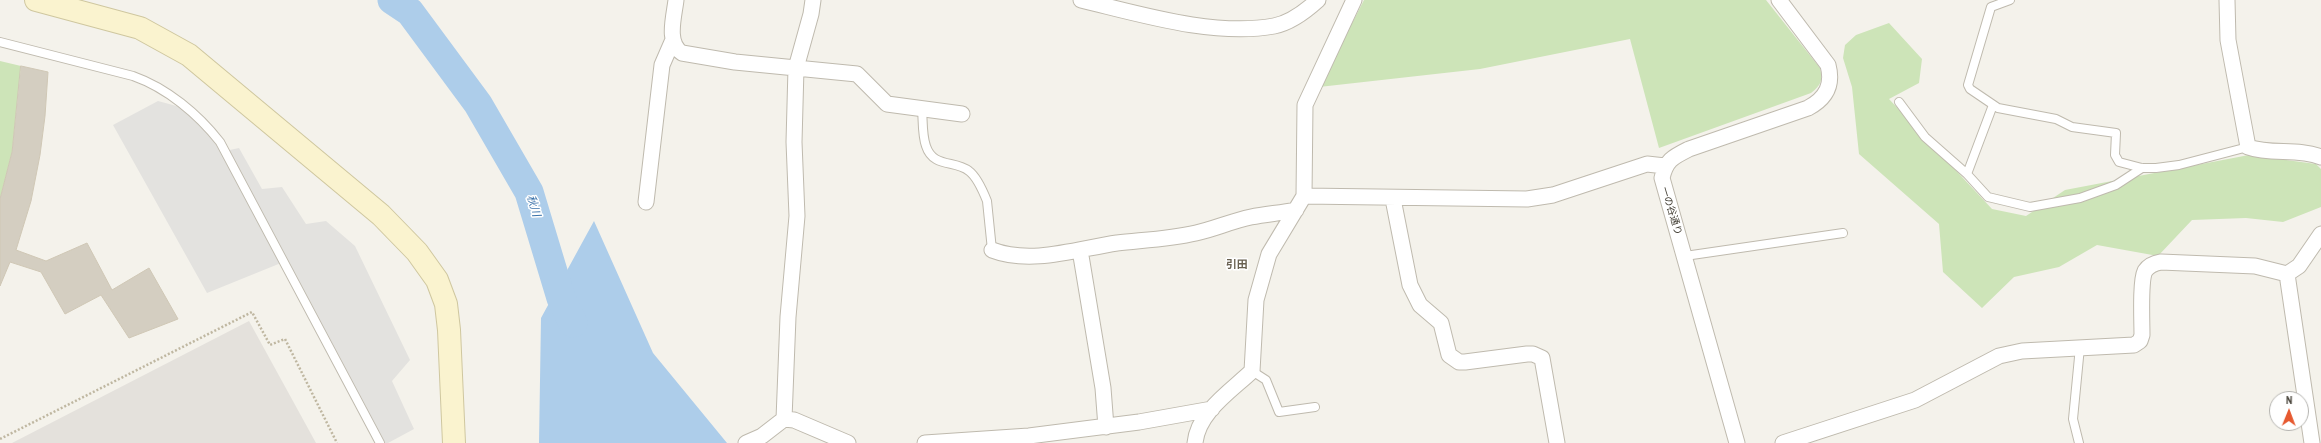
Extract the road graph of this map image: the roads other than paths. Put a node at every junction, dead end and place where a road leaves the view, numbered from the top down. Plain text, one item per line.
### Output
1 (36, 0) edge
2 (676, 0) edge
3 (813, 0) edge
4 (1082, 0) edge
5 (1318, 0) edge
6 (1354, 0) edge
7 (1779, 0) edge
8 (2010, 0) edge
9 (2227, 0) edge
10 (0, 42) edge
11 (672, 42) junction
12 (796, 68) junction
13 (1899, 102) dead end
14 (1993, 105) junction
15 (922, 109) junction
16 (962, 114) dead end
17 (2248, 147) junction
18 (2317, 154) edge
19 (1665, 166) junction
20 (2142, 168) junction
21 (1967, 174) junction
22 (1304, 196) junction
23 (1393, 199) junction
24 (646, 202) dead end
25 (1296, 210) junction
26 (1843, 233) dead end
27 (2321, 234) edge
28 (992, 250) joint
29 (1080, 250) junction
30 (1685, 256) junction
31 (2288, 274) junction
32 (2080, 347) junction
33 (1252, 371) junction
34 (1315, 407) dead end
35 (1212, 409) junction
36 (784, 419) junction
37 (1106, 426) junction
38 (1029, 440) edge
39 (380, 443) edge
40 (454, 443) edge
41 (746, 443) edge
42 (848, 443) edge
43 (925, 443) edge
44 (1195, 443) edge
45 (1557, 443) edge
46 (1737, 443) edge
47 (1783, 443) edge
48 (2079, 443) edge
49 (2312, 443) edge

1 - 40 street
2 - 11 street
3 - 12 street
4 - 5 street
6 - 22 street
7 - 19 street
8 - 14 lane
9 - 17 street
10 - 39 lane
11 - 12 street
11 - 24 street
12 - 15 street
12 - 36 street
13 - 21 lane
14 - 20 lane
14 - 21 lane
15 - 16 street
15 - 28 lane
17 - 18 street
17 - 20 lane
19 - 23 street
19 - 30 street, 一の谷通り
20 - 21 lane
22 - 23 street
22 - 25 street
23 - 45 street
25 - 29 street
25 - 33 street
26 - 30 lane
27 - 31 street
28 - 29 street
29 - 37 street
30 - 46 street, 一の谷通り
31 - 32 street
31 - 49 street
32 - 47 street
32 - 48 lane
33 - 34 lane
33 - 35 street
35 - 37 street
35 - 44 street
36 - 41 street
36 - 42 street
37 - 38 street
38 - 43 street

